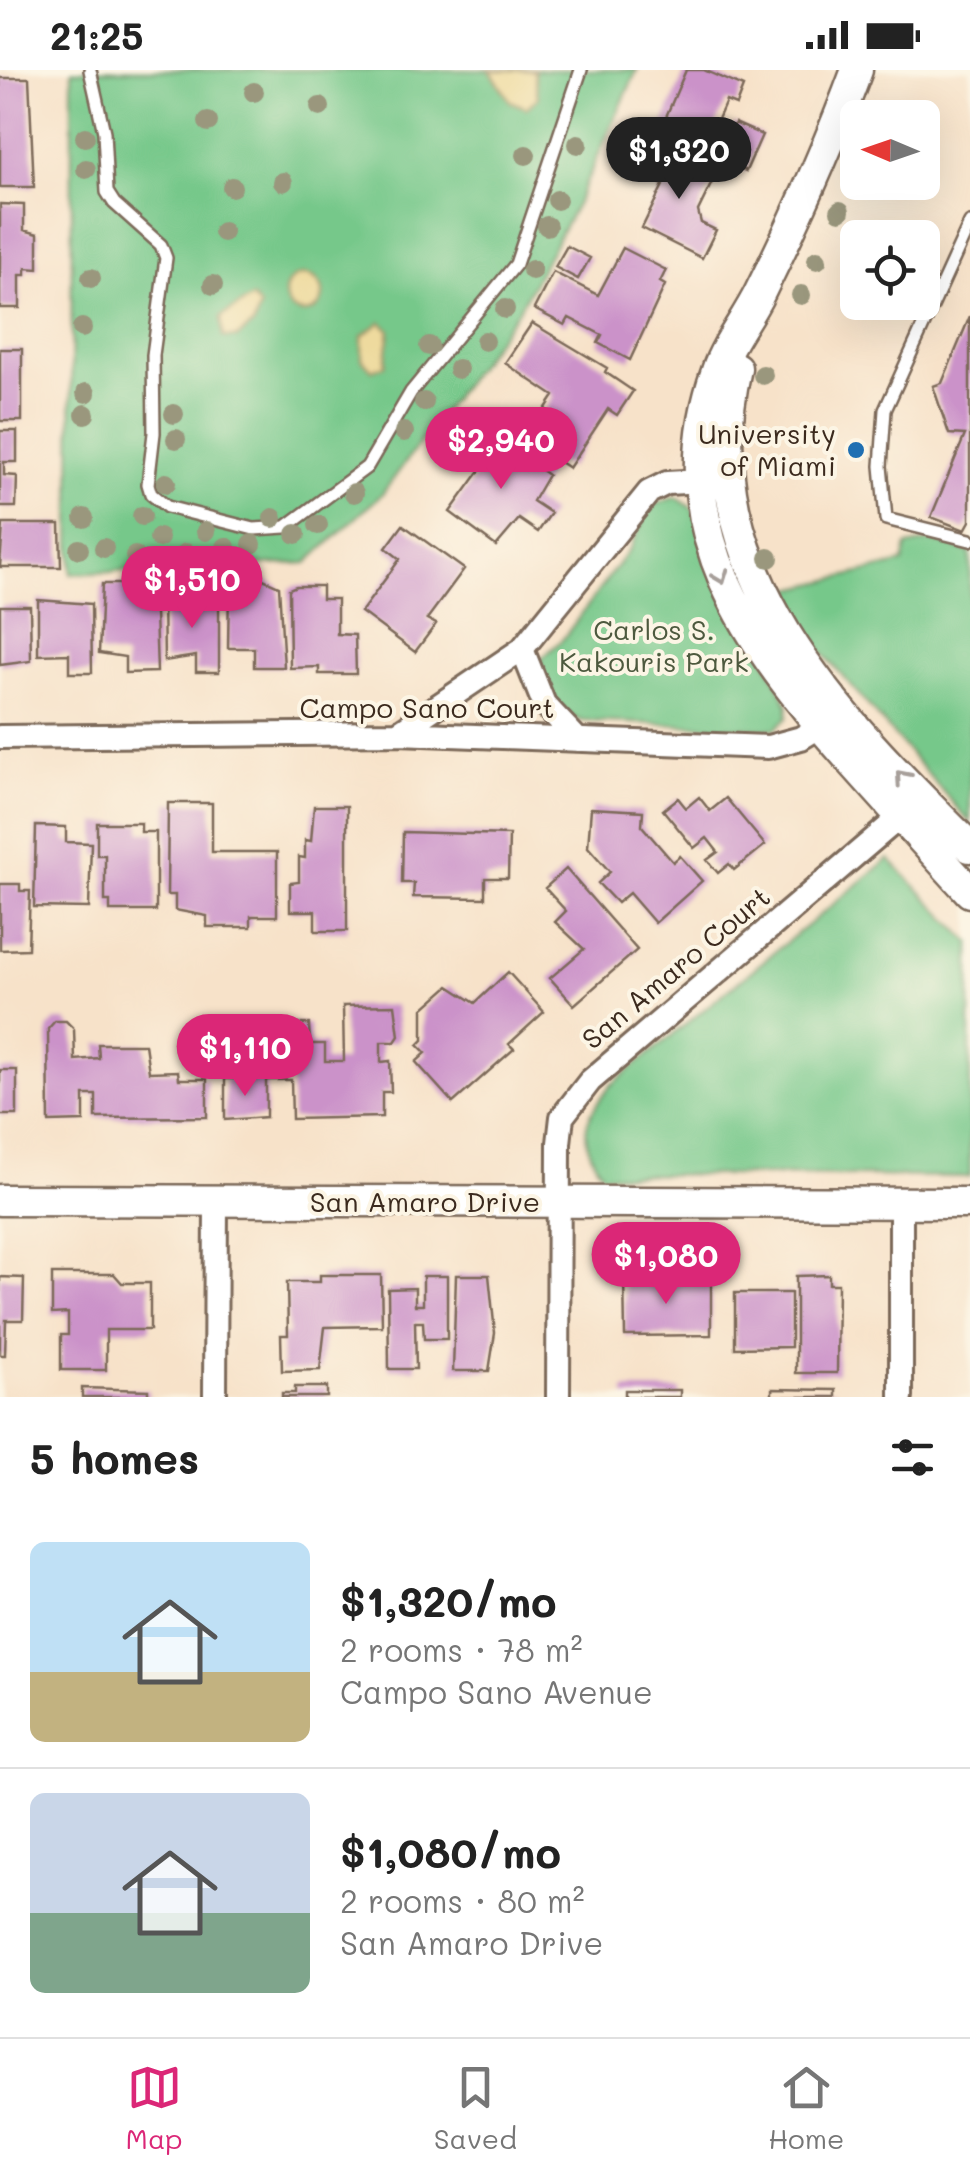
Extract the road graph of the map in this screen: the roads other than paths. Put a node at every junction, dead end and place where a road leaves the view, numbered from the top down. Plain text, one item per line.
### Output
1 (90, 70) edge
2 (581, 70) edge
3 (857, 70) edge
4 (970, 222) edge
5 (741, 331) junction
6 (702, 482) junction
7 (970, 540) edge
8 (522, 649) junction
9 (833, 719) junction
10 (398, 733) junction
11 (0, 737) edge
12 (578, 740) junction
13 (900, 817) junction
14 (970, 847) edge
15 (970, 892) edge
16 (0, 1200) edge
17 (216, 1202) junction
18 (558, 1202) junction
19 (901, 1203) junction
20 (970, 1203) edge
21 (216, 1397) edge
22 (558, 1397) edge
23 (900, 1397) edge

1 - 2 lane
3 - 5 street
4 - 7 lane
5 - 6 street
5 - 9 street
6 - 8 street
6 -> 9 street
8 - 10 street
8 - 12 street
9 - 12 street, Campo Sano Court
9 - 13 street
14 -> 9 street
10 - 11 street, Campo Sano Court
10 - 12 street, Campo Sano Court
13 - 15 street
13 - 18 street, San Amaro Court
16 - 17 street, San Amaro Drive
17 - 18 street, San Amaro Drive
17 - 21 street
18 - 19 street, San Amaro Drive
18 - 22 street, San Amaro Court
19 - 20 street, San Amaro Drive
19 - 23 street

